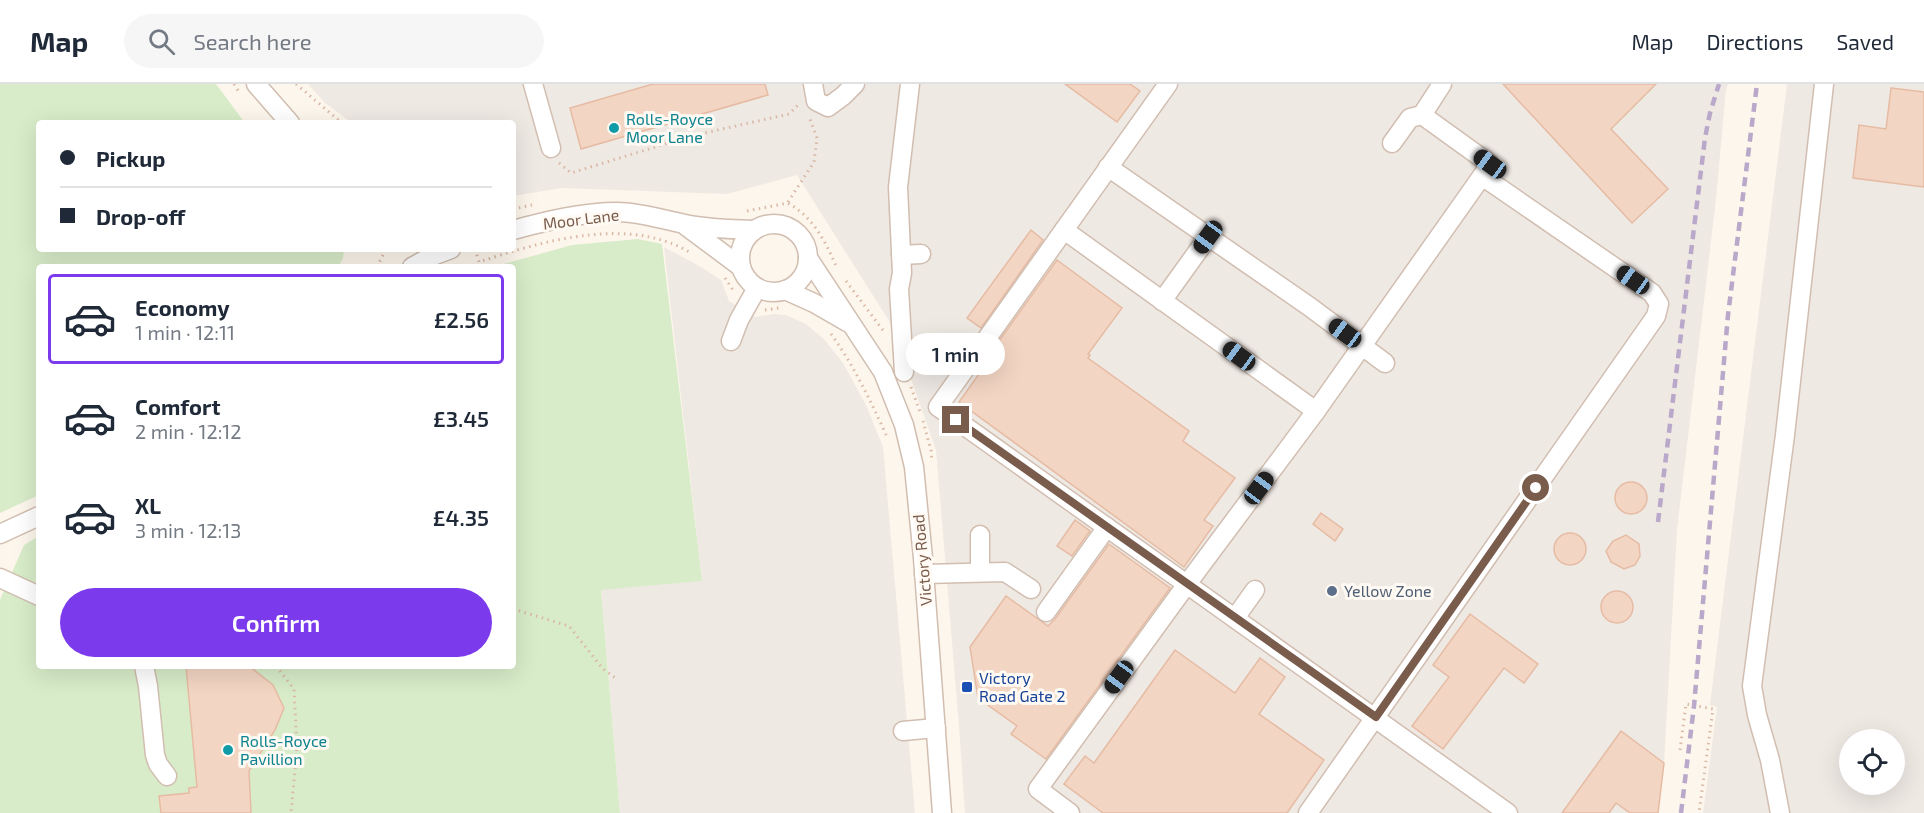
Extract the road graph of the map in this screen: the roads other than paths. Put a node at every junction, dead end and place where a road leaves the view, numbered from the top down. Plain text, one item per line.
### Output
1 (256, 84) edge
2 (533, 84) edge
3 (855, 84) edge
4 (910, 84) edge
5 (1168, 84) edge
6 (1442, 84) edge
7 (1824, 84) edge
8 (810, 91) edge
9 (1422, 115) junction
10 (287, 120) edge
11 (1392, 143) dead end
12 (551, 148) road end
13 (1108, 167) junction
14 (1482, 176) junction
15 (685, 224) junction
16 (516, 229) edge
17 (754, 230) junction
18 (1064, 230) junction
19 (1208, 237) junction
20 (428, 253) edge
21 (921, 254) dead end
22 (808, 258) junction
23 (415, 264) edge
24 (901, 264) junction
25 (741, 267) junction
26 (758, 288) junction
27 (785, 290) junction
28 (1162, 301) junction
29 (849, 322) junction
30 (731, 341) dead end
31 (1362, 346) junction
32 (1385, 363) dead end
33 (904, 372) dead end
34 (1316, 411) junction
35 (36, 517) edge
36 (1107, 527) junction
37 (0, 534) edge
38 (980, 536) dead end
39 (980, 572) junction
40 (924, 574) junction
41 (0, 578) edge
42 (1187, 584) junction
43 (1031, 589) dead end
44 (1255, 590) dead end
45 (36, 595) edge
46 (1046, 612) dead end
47 (1236, 618) junction
48 (145, 669) edge
49 (1376, 717) junction
50 (936, 728) junction
51 (903, 731) dead end
52 (167, 776) dead end
53 (942, 813) edge
54 (1070, 813) edge
55 (1308, 813) edge
56 (1508, 813) edge
57 (1780, 813) edge

1 - 10 street
2 - 12 street
3 - 8 street
4 - 24 street
5 - 13 street
6 - 9 street
7 - 57 street
9 - 11 street
9 - 14 street
13 - 18 street
13 - 19 street
14 - 31 street
14 - 49 street
15 - 16 street, Moor Lane
15 - 17 street, Moor Lane
15 - 25 street, Moor Lane
17 - 22 street
17 - 25 street
18 - 28 street
18 - 36 street
19 - 28 street
19 - 31 street
20 - 23 street
21 - 24 street
22 - 27 street
22 - 29 street, Victory Road
24 - 33 street
25 - 26 street
26 - 27 street
26 - 30 street
27 - 29 street, Victory Road
28 - 34 street
29 - 40 street, Victory Road
31 - 32 street
31 - 34 street
34 - 42 street
35 - 37 street
36 - 42 street
36 - 46 street
38 - 39 street
39 - 40 street
39 - 43 street
40 - 50 street, Victory Road
41 - 45 street
42 - 47 street
42 - 54 street
44 - 47 street
47 - 49 street
48 - 52 street
49 - 55 street
49 - 56 street
50 - 51 street
50 - 53 street, Victory Road

